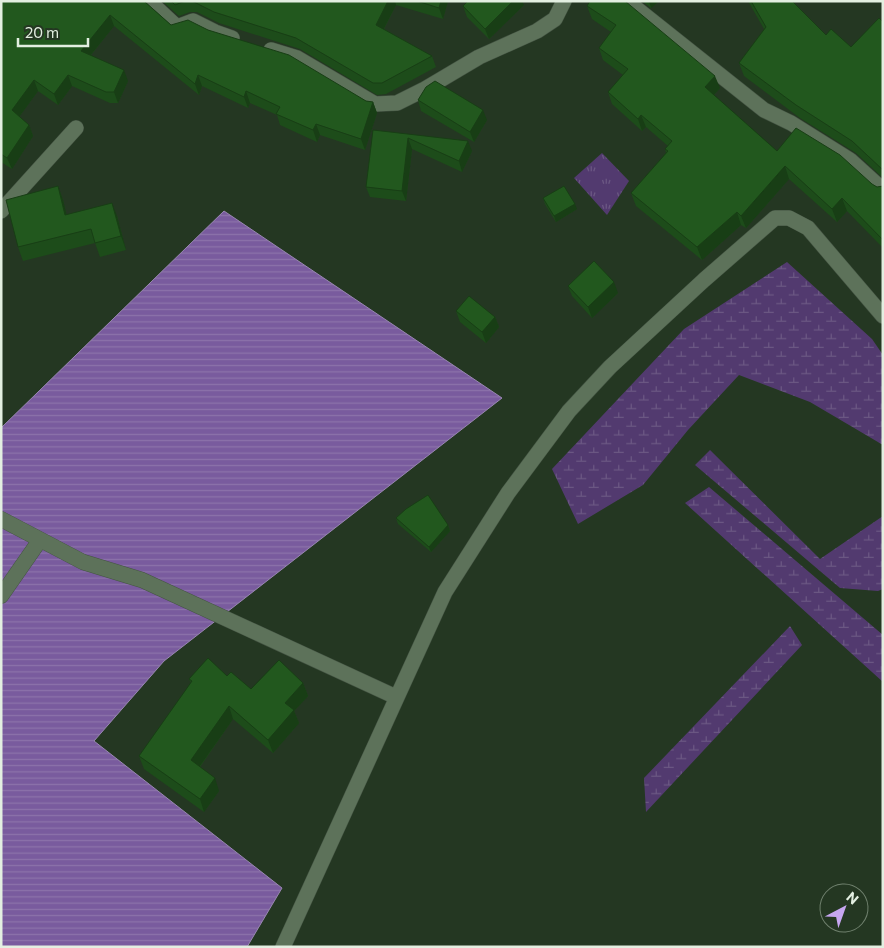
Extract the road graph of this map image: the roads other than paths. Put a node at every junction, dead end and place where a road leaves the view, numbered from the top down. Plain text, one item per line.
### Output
1 (149, 1) edge
2 (564, 1) edge
3 (627, 1) edge
4 (242, 41) edge
5 (260, 47) edge
6 (76, 128) dead end
7 (883, 190) edge
8 (1, 211) edge
9 (883, 316) edge
10 (1, 519) edge
11 (40, 540) junction
12 (1, 596) edge
13 (396, 697) junction
14 (283, 947) edge

1 - 4 street
2 - 5 street
3 - 7 street
6 - 8 street
9 - 13 street
10 - 11 street
11 - 12 street
11 - 13 street
13 - 14 street

